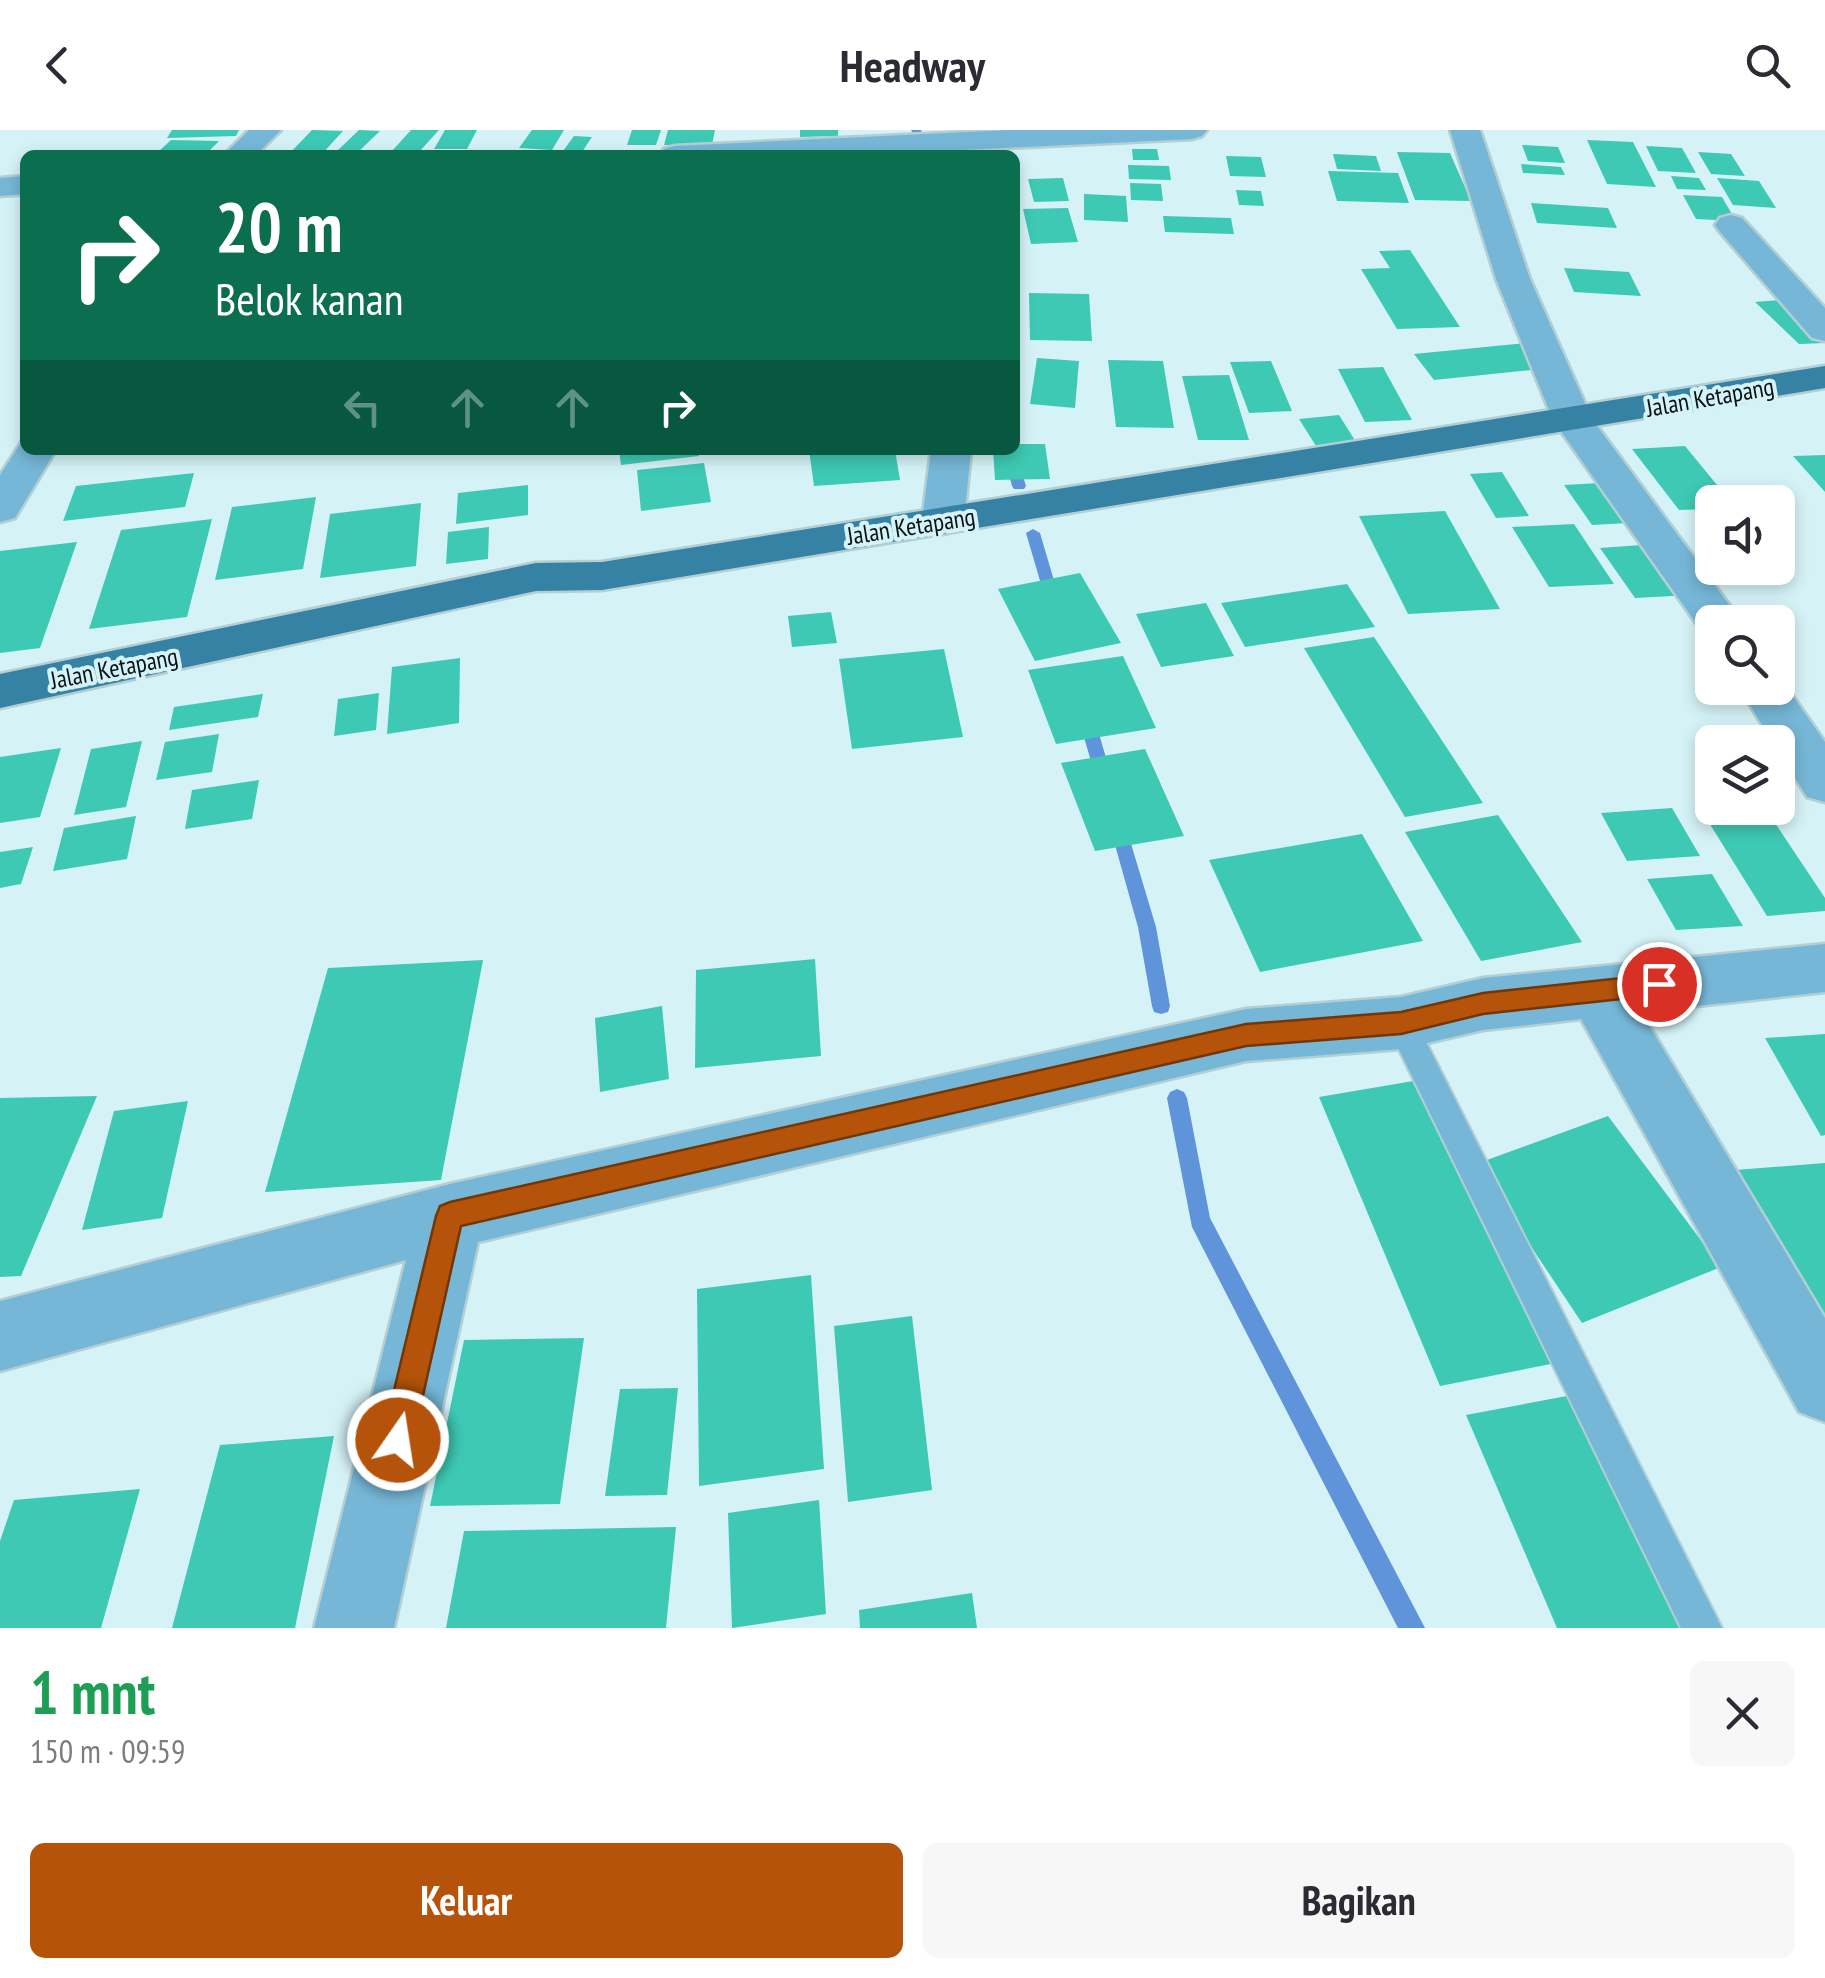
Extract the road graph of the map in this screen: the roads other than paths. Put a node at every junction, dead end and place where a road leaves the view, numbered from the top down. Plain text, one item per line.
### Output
1 (266, 130) edge
2 (1192, 130) edge
3 (1465, 130) edge
4 (970, 148) edge
5 (244, 150) edge
6 (854, 150) edge
7 (1731, 225) dead end
8 (1825, 330) edge
9 (1825, 378) edge
10 (1573, 420) junction
11 (33, 455) edge
12 (951, 455) edge
13 (0, 509) edge
14 (944, 521) junction
15 (1706, 605) edge
16 (0, 691) edge
17 (1774, 705) edge
18 (1825, 783) edge
19 (1825, 968) edge
20 (1596, 992) junction
21 (1401, 1023) junction
22 (450, 1216) junction
23 (0, 1336) edge
24 (1825, 1386) edge
25 (354, 1628) edge
26 (1702, 1628) edge

1 - 5 street
2 - 4 street
3 - 10 street
4 - 6 street
7 - 8 street
9 - 10 main road, Jalan Ketapang
10 - 14 main road, Jalan Ketapang
10 - 15 street
11 - 13 street
12 - 14 street
14 - 16 main road, Jalan Ketapang
17 - 18 street
19 - 20 street
20 - 21 street
20 - 24 street
21 - 22 street
21 - 26 lane
22 - 23 street
22 - 25 street

